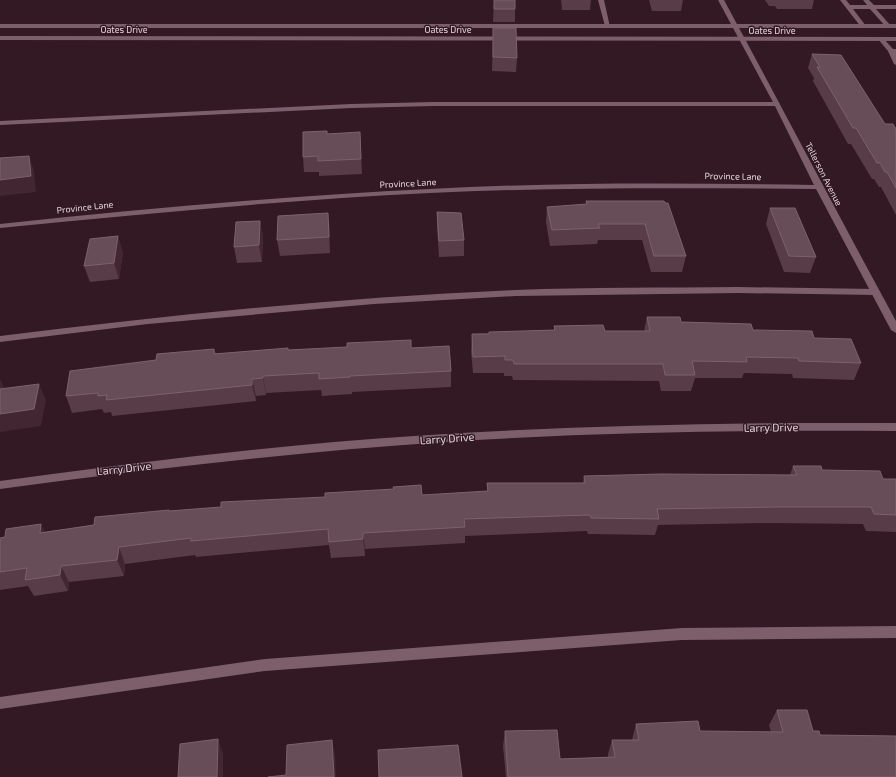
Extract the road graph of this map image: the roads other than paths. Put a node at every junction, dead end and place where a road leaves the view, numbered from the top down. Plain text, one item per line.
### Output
1 (601, 0) edge
2 (721, 0) edge
3 (843, 0) edge
4 (866, 0) edge
5 (848, 7) junction
6 (872, 7) junction
7 (896, 7) edge
8 (0, 26) edge
9 (608, 26) junction
10 (735, 26) junction
11 (863, 26) junction
12 (888, 26) junction
13 (896, 26) edge
14 (0, 38) edge
15 (742, 39) junction
16 (881, 39) junction
17 (896, 39) edge
18 (894, 51) edge
19 (896, 62) edge
20 (777, 104) junction
21 (0, 123) edge
22 (819, 187) junction
23 (0, 226) edge
24 (876, 292) junction
25 (896, 330) edge
26 (0, 339) edge
27 (896, 427) edge
28 (0, 485) edge
29 (896, 632) edge
30 (0, 702) edge

1 - 9 main road
2 - 10 main road, Tellerson Avenue
3 - 5 main road
4 - 6 main road
5 - 6 main road
5 - 11 main road
6 - 7 main road
6 - 12 main road
8 - 9 main road, Oates Drive
9 - 10 main road, Oates Drive
10 - 11 main road, Oates Drive
10 - 15 main road, Tellerson Avenue
11 - 12 main road, Oates Drive
12 - 13 main road, Oates Drive
14 - 15 main road, Oates Drive
15 - 16 main road, Oates Drive
15 - 20 main road, Tellerson Avenue
16 - 17 main road, Oates Drive
16 - 18 main road
18 - 19 main road
20 - 21 main road
20 - 22 main road, Tellerson Avenue
22 - 23 main road, Province Lane
22 - 24 main road, Tellerson Avenue
24 - 25 main road, Tellerson Avenue
24 - 26 main road
27 - 28 main road, Larry Drive
29 - 30 main road

